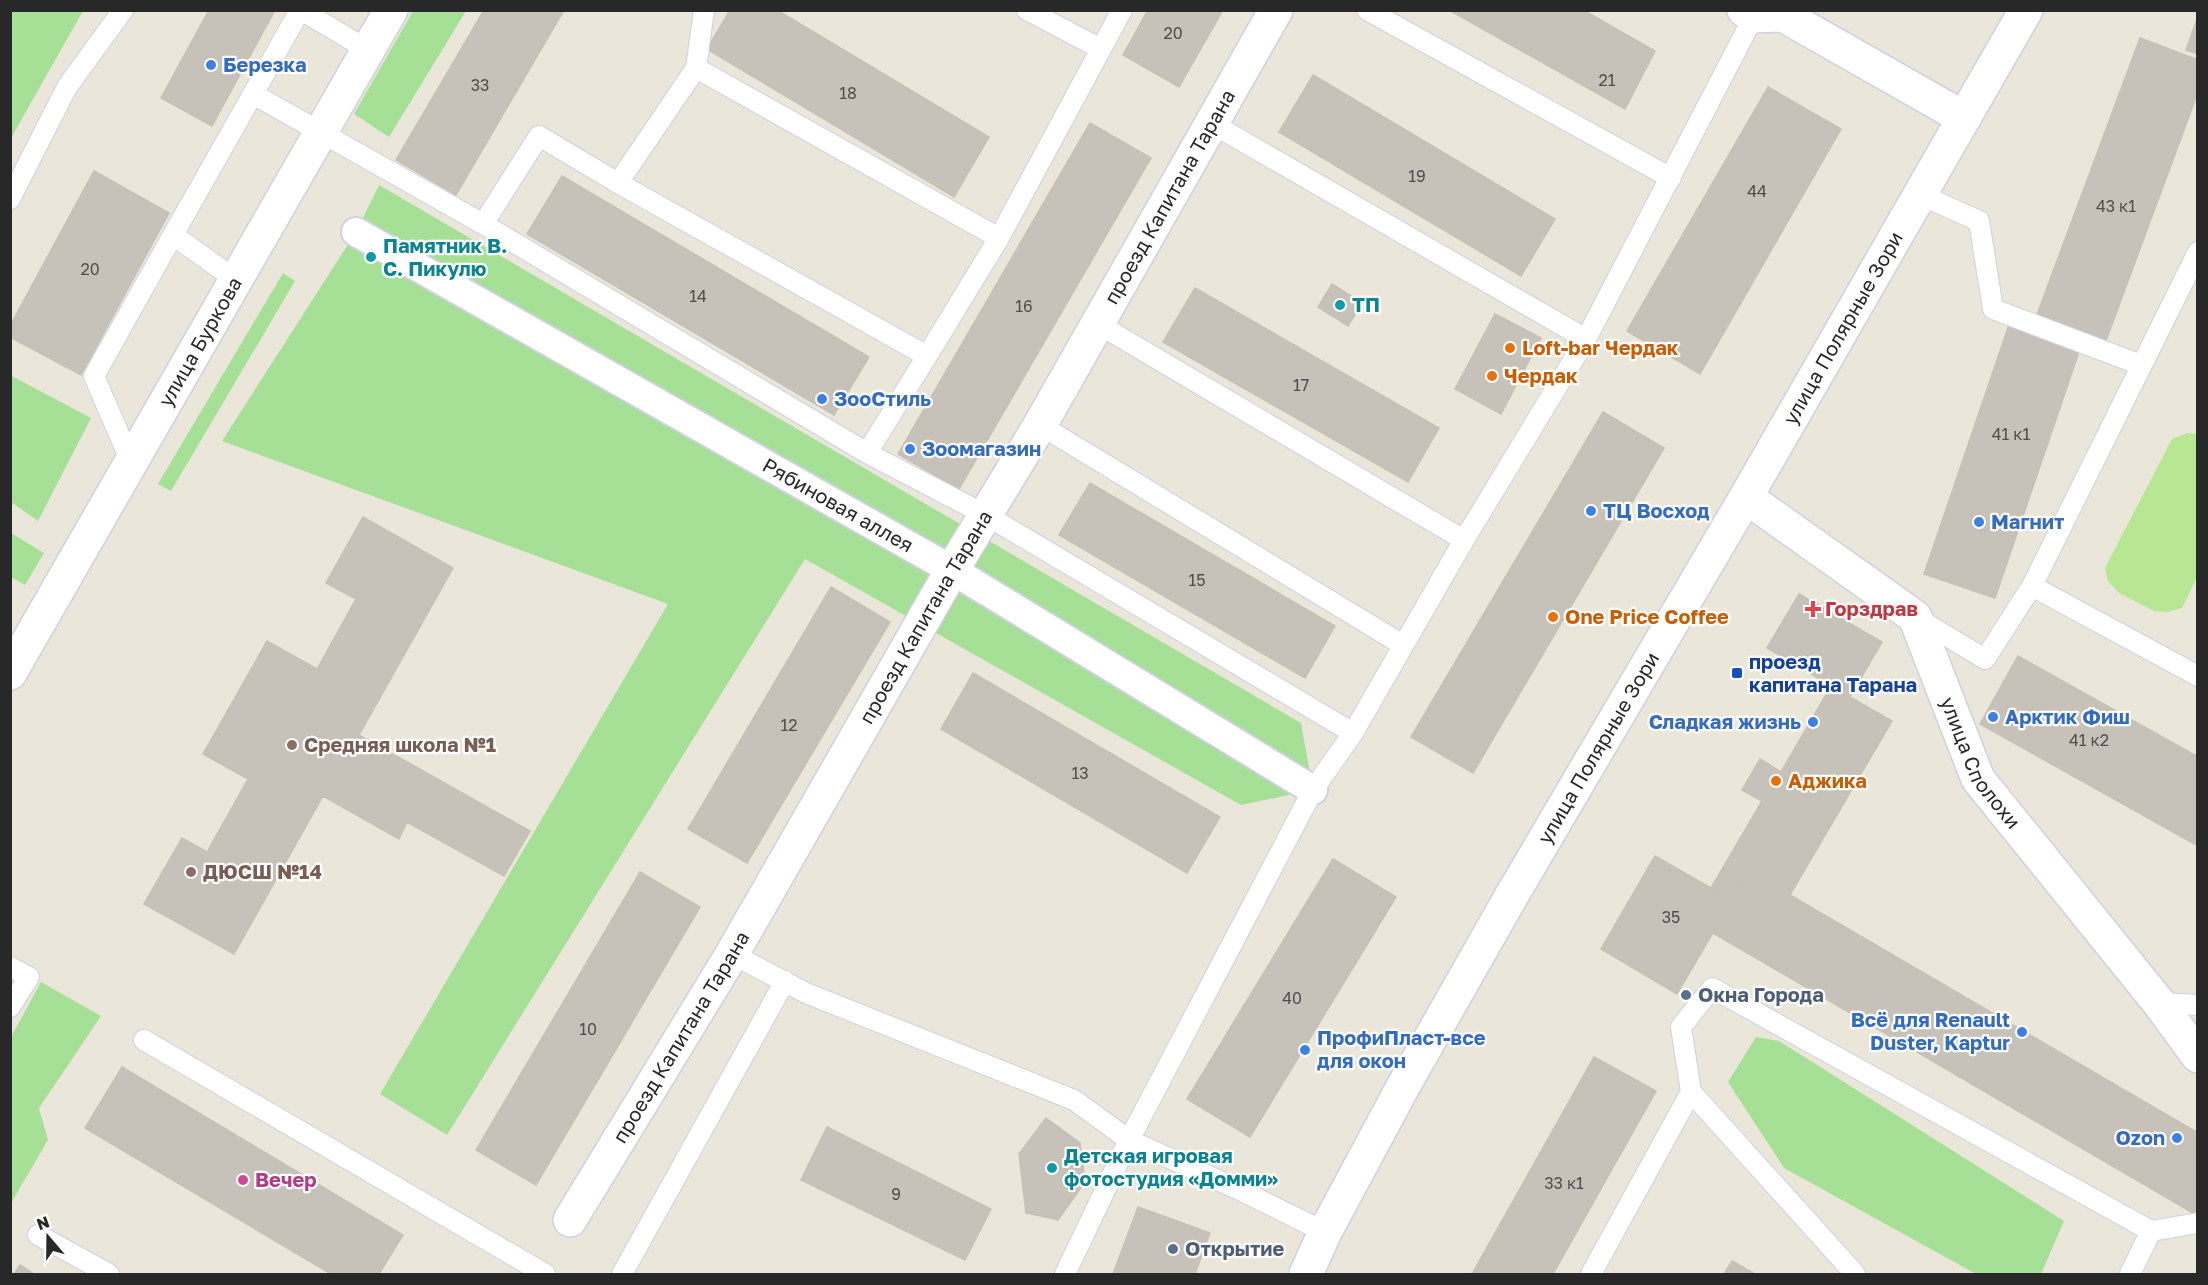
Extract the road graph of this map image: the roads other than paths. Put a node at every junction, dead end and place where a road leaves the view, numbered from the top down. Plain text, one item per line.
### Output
1 (123, 10) edge
2 (300, 10) edge
3 (391, 10) edge
4 (704, 10) edge
5 (1027, 10) edge
6 (1122, 10) edge
7 (1276, 10) edge
8 (1367, 10) edge
9 (2026, 10) edge
10 (1767, 13) edge
11 (1101, 49) junction
12 (368, 50) junction
13 (696, 68) junction
14 (253, 94) junction
15 (1964, 118) junction
16 (1211, 123) junction
17 (321, 131) junction
18 (1671, 178) junction
19 (618, 183) junction
20 (1921, 195) junction
21 (10, 199) edge
22 (483, 224) junction
23 (356, 232) dead end
24 (173, 236) junction
25 (999, 238) junction
26 (2198, 252) edge
27 (236, 280) junction
28 (1098, 324) junction
29 (1586, 339) junction
30 (927, 356) junction
31 (2141, 365) junction
32 (1040, 425) junction
33 (867, 453) junction
34 (131, 462) junction
35 (1746, 496) junction
36 (986, 515) junction
37 (1464, 540) junction
38 (952, 570) junction
39 (2032, 586) junction
40 (1915, 617) junction
41 (1402, 645) junction
42 (10, 673) edge
43 (2198, 676) edge
44 (1353, 733) junction
45 (1313, 790) junction
46 (732, 954) junction
47 (10, 967) edge
48 (785, 981) junction
49 (2158, 1003) junction
50 (2198, 1005) edge
51 (10, 1007) edge
52 (2198, 1027) edge
53 (144, 1040) dead end
54 (2198, 1056) edge
55 (1691, 1092) junction
56 (1129, 1140) junction
57 (570, 1220) dead end
58 (2198, 1223) edge
59 (2151, 1231) junction
60 (1325, 1232) junction
61 (38, 1235) dead end
62 (109, 1275) edge
63 (545, 1275) edge
64 (622, 1275) edge
65 (1065, 1275) edge
66 (1306, 1275) edge
67 (1591, 1275) edge
68 (1855, 1275) edge
69 (2130, 1275) edge

1 - 21 lane
2 - 12 lane
2 - 14 lane
3 - 12 street, улица Буркова
4 - 13 lane
5 - 11 lane
6 - 11 lane
7 - 16 street, проезд Капитана Тарана
8 - 18 lane
9 - 15 street, улица Полярные Зори
10 - 15 street
10 - 18 lane
11 - 25 lane
12 - 17 street, улица Буркова
13 - 19 lane
13 - 25 lane
14 - 17 lane
14 - 24 lane
15 - 20 street, улица Полярные Зори
16 - 28 street, проезд Капитана Тарана
16 - 29 lane
17 - 22 lane
17 - 27 street, улица Буркова
18 - 29 lane
19 - 22 lane
19 - 30 lane
20 - 31 lane
20 - 35 street, улица Полярные Зори
22 - 33 lane
23 - 38 street, Рябиновая аллея
24 - 27 lane
24 - 34 lane
25 - 30 lane
26 - 31 lane
27 - 34 street, улица Буркова
28 - 32 street, проезд Капитана Тарана
28 - 37 lane
29 - 37 lane
30 - 33 lane
31 - 39 lane
32 - 36 street, проезд Капитана Тарана
32 - 41 lane
33 - 36 lane
34 - 42 street, улица Буркова
35 - 40 street
35 - 60 street, улица Полярные Зори
36 - 38 street, проезд Капитана Тарана
36 - 44 lane
37 - 41 lane
38 - 45 street, Рябиновая аллея
38 - 46 street, проезд Капитана Тарана
39 - 40 lane
39 - 43 lane
40 - 49 street, улица Сполохи
41 - 44 lane
44 - 45 lane
45 - 56 lane
46 - 48 lane
46 - 57 street, проезд Капитана Тарана
47 - 51 lane
48 - 56 lane
48 - 64 lane
49 - 50 lane
49 - 52 lane
49 - 54 street, улица Сполохи
53 - 63 lane
55 - 59 lane
55 - 67 lane
55 - 68 lane
56 - 60 lane
56 - 65 lane
58 - 59 lane
59 - 69 lane
60 - 66 street, улица Полярные Зори
61 - 62 lane

